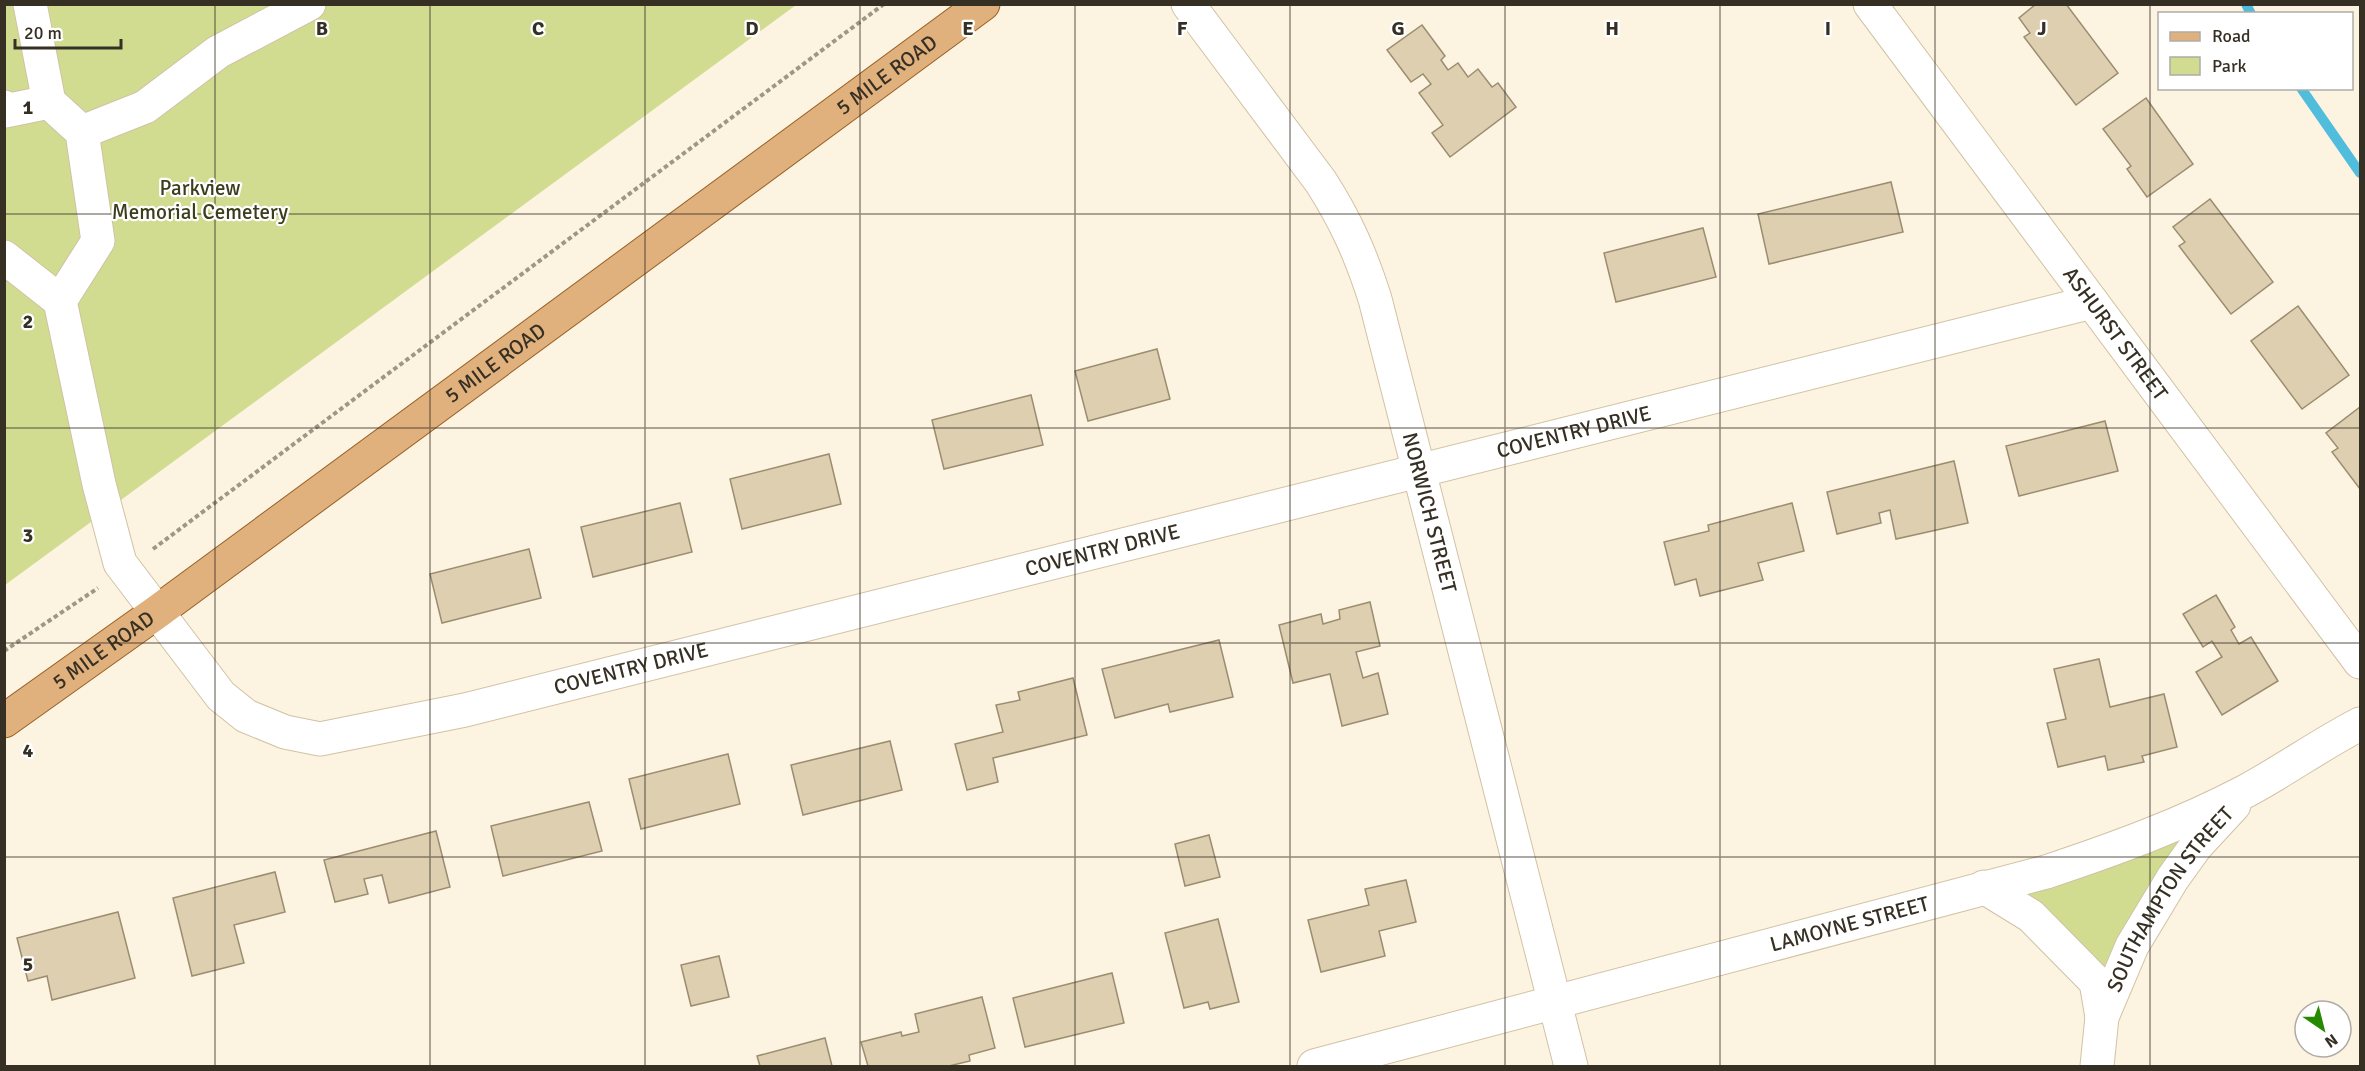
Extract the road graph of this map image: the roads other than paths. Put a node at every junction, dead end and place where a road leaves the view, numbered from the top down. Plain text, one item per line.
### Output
1 (30, 4) edge
2 (309, 4) edge
3 (983, 4) edge
4 (1188, 4) edge
5 (1870, 4) edge
6 (49, 102) junction
7 (5, 111) edge
8 (82, 132) junction
9 (4, 257) edge
10 (60, 301) junction
11 (2092, 302) junction
12 (1419, 471) junction
13 (157, 612) junction
14 (2361, 662) edge
15 (4, 721) edge
16 (2361, 724) edge
17 (2248, 790) junction
18 (1984, 887) junction
19 (1553, 1002) junction
20 (2102, 1017) junction
21 (1314, 1066) edge
22 (1571, 1066) edge
23 (2097, 1066) edge

1 - 6 street
2 - 8 street
3 - 13 main road, 5 MILE ROAD
4 - 12 street, NORWICH STREET
5 - 11 street, ASHURST STREET
6 - 7 street
6 - 8 street
8 - 10 street
9 - 10 street
10 - 13 street, COVENTRY DRIVE
11 - 12 street, COVENTRY DRIVE
11 - 14 street, ASHURST STREET
12 - 13 street, COVENTRY DRIVE
12 - 19 street, NORWICH STREET
13 - 15 main road, 5 MILE ROAD
16 - 17 street, LAMOYNE STREET
17 - 18 street, LAMOYNE STREET
17 - 20 street, SOUTHAMPTON STREET
18 - 19 street, LAMOYNE STREET
18 - 20 street, SOUTHAMPTON STREET
19 - 21 street, LAMOYNE STREET
19 - 22 street, NORWICH STREET
20 - 23 street, SOUTHAMPTON STREET

